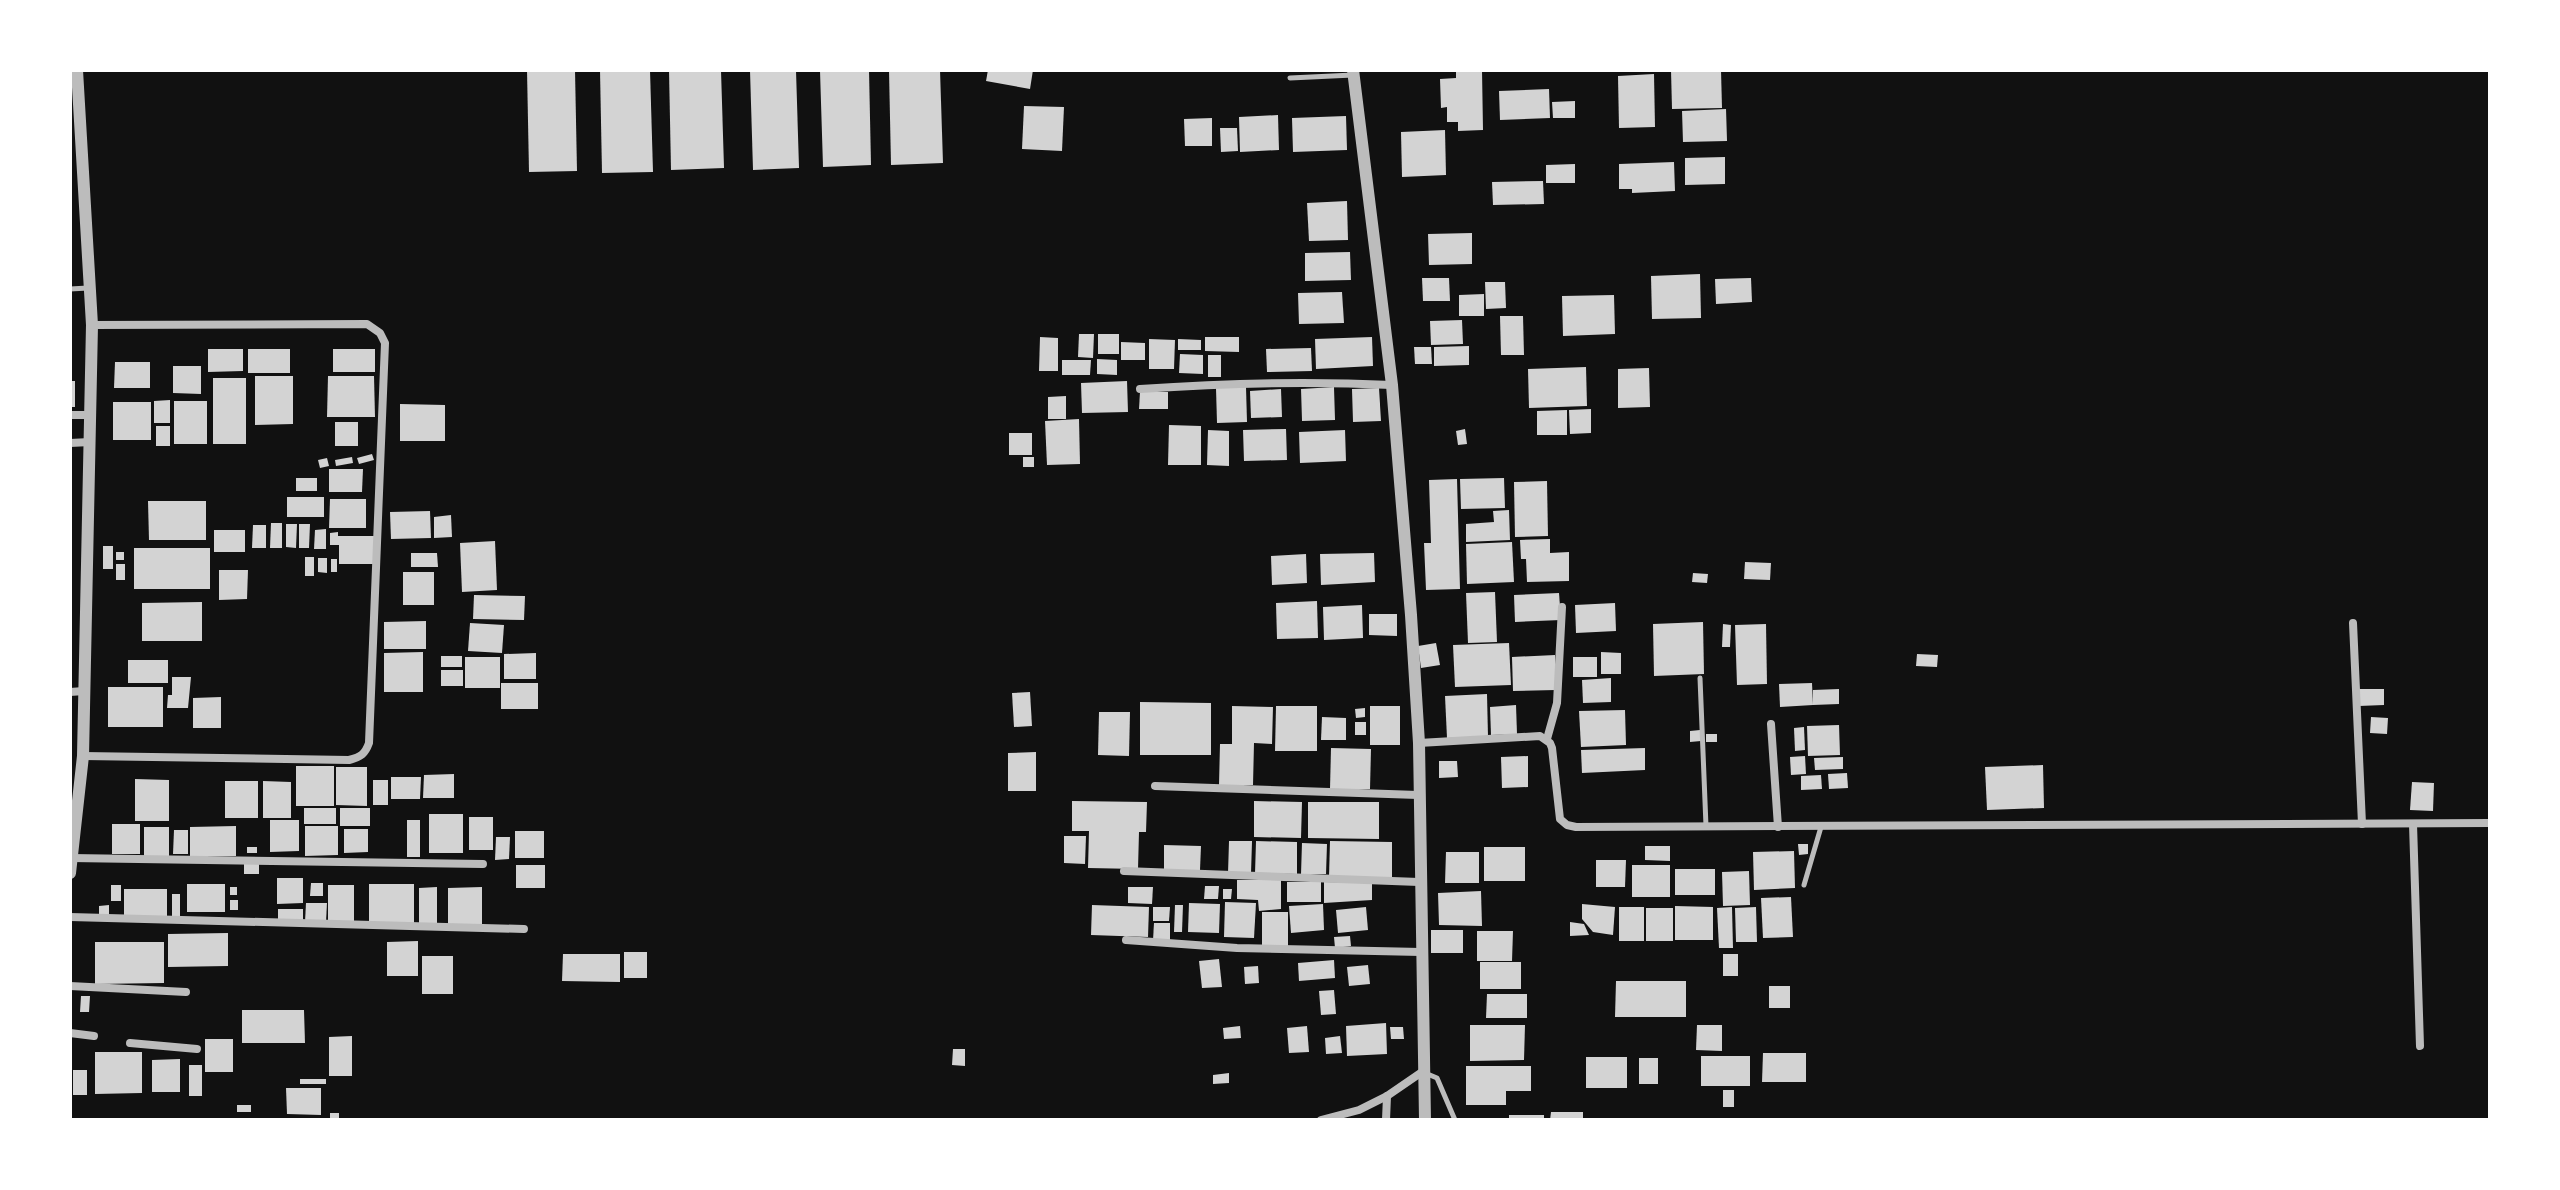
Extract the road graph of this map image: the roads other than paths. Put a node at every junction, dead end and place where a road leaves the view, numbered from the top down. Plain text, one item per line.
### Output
1 (77, 70) edge
2 (1354, 73) edge
3 (1290, 78) dead end
4 (89, 288) junction
5 (70, 289) edge
6 (92, 325) junction
7 (1392, 385) junction
8 (1140, 389) dead end
9 (70, 415) edge
10 (90, 415) junction
11 (90, 442) junction
12 (70, 443) edge
13 (1562, 607) dead end
14 (2353, 623) dead end
15 (1700, 678) dead end
16 (84, 691) junction
17 (70, 692) edge
18 (1771, 724) dead end
19 (1547, 739) junction
20 (1419, 743) junction
21 (83, 756) junction
22 (1155, 786) dead end
23 (1418, 795) junction
24 (73, 820) edge
25 (2490, 823) edge
26 (2362, 824) junction
27 (2413, 824) junction
28 (1706, 827) junction
29 (1778, 827) junction
30 (1821, 827) junction
31 (71, 858) edge
32 (483, 864) dead end
33 (1124, 871) dead end
34 (70, 873) edge
35 (1419, 882) junction
36 (1804, 885) dead end
37 (70, 917) edge
38 (524, 929) dead end
39 (1126, 940) dead end
40 (1421, 952) junction
41 (70, 986) edge
42 (186, 992) dead end
43 (70, 1033) edge
44 (94, 1036) dead end
45 (130, 1043) dead end
46 (2420, 1046) dead end
47 (197, 1049) dead end
48 (1422, 1072) junction
49 (1387, 1096) junction
50 (1321, 1120) edge
51 (1386, 1120) edge
52 (1425, 1120) edge
53 (1455, 1120) edge

1 - 4 street
2 - 3 lane
2 - 7 street
4 - 5 lane
4 - 6 street
6 - 10 street
6 - 21 street
7 - 8 street
7 - 20 street
9 - 10 street
10 - 11 street
11 - 12 street
11 - 16 street
13 - 19 street
14 - 26 street
15 - 28 lane
16 - 17 street
16 - 21 street
18 - 29 street
19 - 20 street
19 - 28 street
20 - 23 street
21 - 24 street
22 - 23 street
23 - 35 street
24 - 31 street
25 - 27 street
26 - 27 street
26 - 30 street
27 - 46 street
28 - 29 street
29 - 30 street
30 - 36 lane
31 - 32 street
31 - 34 street
33 - 35 street
35 - 40 street
37 - 38 street
39 - 40 street
40 - 48 street
41 - 42 street
43 - 44 street
45 - 47 street
48 - 49 street
48 - 52 street
48 - 53 lane
49 - 50 street
49 - 51 street

